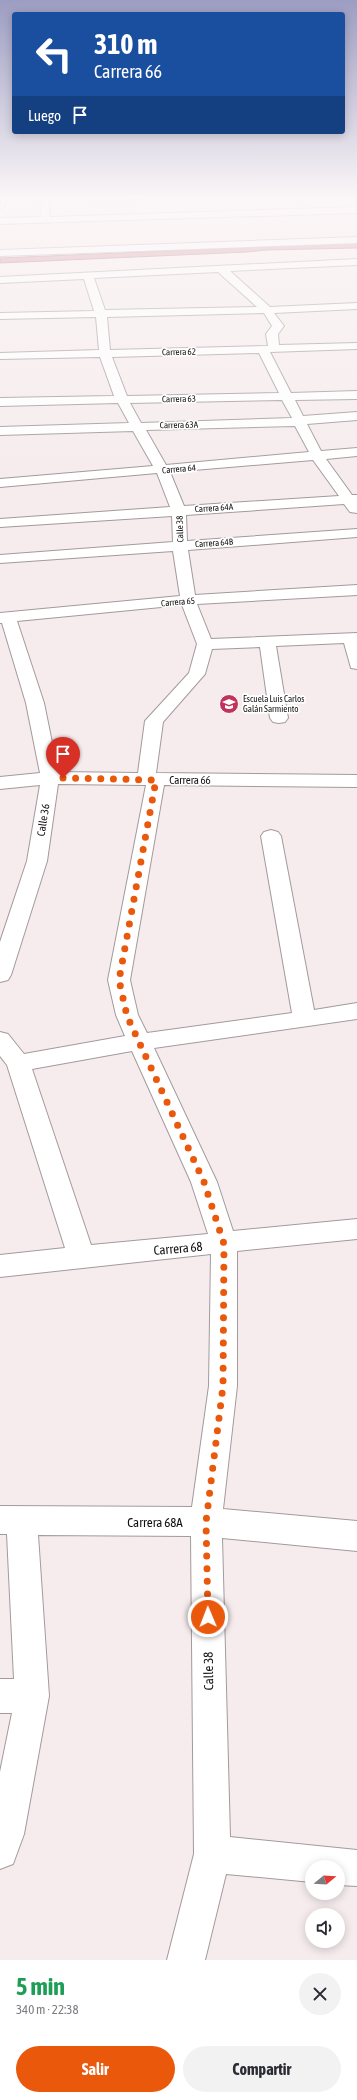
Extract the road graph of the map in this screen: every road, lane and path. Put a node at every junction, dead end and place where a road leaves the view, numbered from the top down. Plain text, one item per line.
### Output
1 (92, 287) edge
2 (242, 287) edge
3 (357, 306) edge
4 (268, 310) junction
5 (101, 314) junction
6 (0, 316) edge
7 (357, 346) edge
8 (268, 350) junction
9 (105, 354) junction
10 (0, 356) edge
11 (357, 396) edge
12 (287, 398) junction
13 (122, 400) junction
14 (0, 402) edge
15 (357, 416) edge
16 (298, 422) junction
17 (135, 426) junction
18 (0, 431) edge
19 (357, 452) edge
20 (317, 456) junction
21 (162, 470) junction
22 (0, 483) edge
23 (353, 499) edge
24 (179, 511) junction
25 (357, 512) edge
26 (0, 523) edge
27 (357, 532) edge
28 (180, 546) junction
29 (0, 559) edge
30 (357, 590) edge
31 (188, 600) junction
32 (4, 618) edge
33 (354, 638) edge
34 (267, 641) junction
35 (205, 644) junction
36 (357, 664) edge
37 (279, 718) dead end
38 (50, 778) junction
39 (151, 780) junction
40 (357, 781) edge
41 (0, 783) edge
42 (271, 836) dead end
43 (0, 975) edge
44 (357, 1011) edge
45 (304, 1019) junction
46 (0, 1040) edge
47 (138, 1042) junction
48 (18, 1063) junction
49 (357, 1229) edge
50 (224, 1244) junction
51 (82, 1256) junction
52 (0, 1266) edge
53 (11, 1520) edge
54 (206, 1522) junction
55 (357, 1536) edge
56 (16, 1696) edge
57 (0, 1851) edge
58 (212, 1854) junction
59 (357, 1868) edge
60 (186, 1960) edge

1 - 5 street, Calle 38
2 - 4 street
3 - 4 street
4 - 5 street
4 - 8 street
5 - 6 street
5 - 9 street, Calle 38
7 - 8 street, Carrera 62
8 - 9 street, Carrera 62
8 - 12 street
9 - 10 street, Carrera 62
9 - 13 street, Calle 38
11 - 12 street, Carrera 63
12 - 13 street, Carrera 63
12 - 16 street
13 - 14 street, Carrera 63
13 - 17 street, Calle 38
15 - 16 street, Carrera 63A
16 - 17 street, Carrera 63A
16 - 20 street
17 - 18 street, Carrera 63A
17 - 21 street, Calle 38
19 - 20 street, Carrera 64
20 - 21 street, Carrera 64
20 - 23 street
21 - 22 street, Carrera 64
21 - 24 street, Calle 38
23 - 24 street, Carrera 64A
23 - 25 street
24 - 26 street, Carrera 64A
24 - 28 street, Calle 38
27 - 28 street, Carrera 64B
28 - 29 street, Carrera 64B
28 - 31 street, Calle 38
30 - 31 street, Carrera 65
31 - 32 street, Carrera 65
31 - 35 street, Calle 38
32 - 38 street, Calle 36
33 - 34 street
33 - 36 street
34 - 35 street
34 - 37 street
35 - 39 street, Calle 38
38 - 39 street, Carrera 66
38 - 41 street, Carrera 66
38 - 43 street, Calle 36
39 - 40 street, Carrera 66
39 - 47 street, Calle 38
42 - 45 street
44 - 45 street
45 - 47 street
46 - 48 street
47 - 48 street
47 - 50 street, Calle 38
48 - 51 street
49 - 50 street, Carrera 68
50 - 51 street, Carrera 68
50 - 54 street, Calle 38
51 - 52 street, Carrera 68
53 - 54 street, Carrera 68A
53 - 56 street
54 - 55 street, Carrera 68A
54 - 58 street, Calle 38
56 - 57 street
58 - 59 street
58 - 60 street, Calle 38

